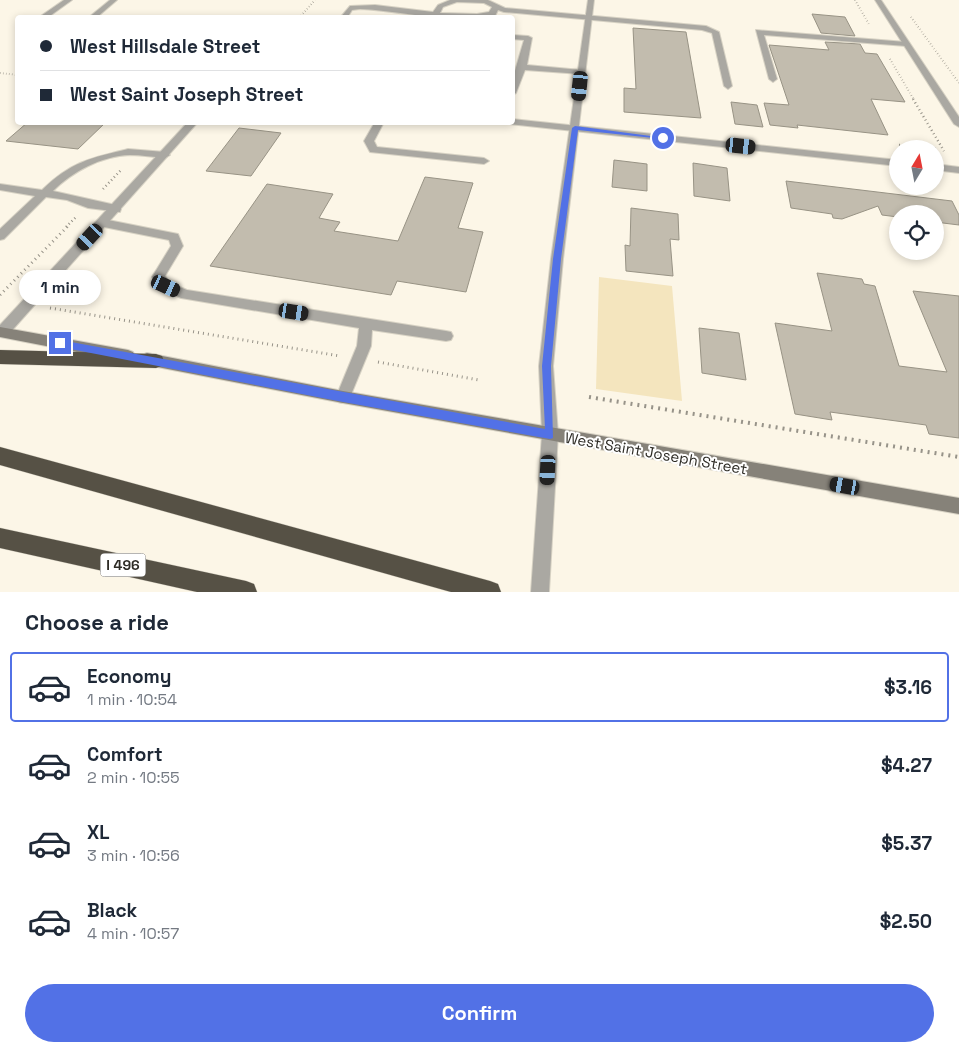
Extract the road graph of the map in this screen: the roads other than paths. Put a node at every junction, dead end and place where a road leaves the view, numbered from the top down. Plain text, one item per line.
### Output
1 (69, 0) edge
2 (114, 0) edge
3 (470, 0) edge
4 (591, 0) edge
5 (878, 0) edge
6 (496, 6) junction
7 (46, 15) edge
8 (95, 15) edge
9 (345, 15) edge
10 (432, 15) edge
11 (436, 15) edge
12 (489, 15) edge
13 (588, 17) junction
14 (515, 37) edge
15 (906, 44) junction
16 (522, 66) junction
17 (581, 72) junction
18 (773, 79) dead end
19 (728, 86) dead end
20 (515, 90) edge
21 (515, 122) edge
22 (959, 124) edge
23 (191, 125) edge
24 (378, 125) edge
25 (575, 128) junction
26 (165, 155) junction
27 (484, 161) dead end
28 (889, 162) edge
29 (944, 168) edge
30 (957, 170) edge
31 (0, 187) edge
32 (45, 193) junction
33 (116, 209) junction
34 (103, 223) junction
35 (0, 236) edge
36 (366, 323) junction
37 (1, 332) edge
38 (446, 336) dead end
39 (0, 357) edge
40 (156, 361) junction
41 (343, 398) junction
42 (550, 434) junction
43 (0, 456) edge
44 (959, 506) edge
45 (0, 538) edge
46 (541, 584) edge
47 (246, 592) edge
48 (490, 592) edge

1 - 7 street
2 - 8 street
3 - 6 street
3 - 11 street
4 - 13 street
5 - 15 street
6 - 12 street
6 - 13 street
9 - 10 street
13 - 17 street
13 - 19 street
14 - 16 street
15 - 18 street
15 - 22 street
16 - 17 street
16 - 20 street
17 - 25 street
21 - 25 street
23 - 26 street
24 - 27 street
25 - 28 street
25 - 42 street
26 - 32 street
26 - 33 street
29 - 30 street
31 - 32 street
32 - 33 street
32 - 35 street
33 - 34 street
34 - 36 street
34 - 37 street
36 - 38 street
36 - 41 street
37 - 40 main road, West Saint Joseph Street
39 - 40 highway
40 - 41 main road, West Saint Joseph Street
41 - 42 main road, West Saint Joseph Street
42 - 44 main road, West Saint Joseph Street
42 - 46 street
43 - 48 highway
45 - 47 highway, I 496

